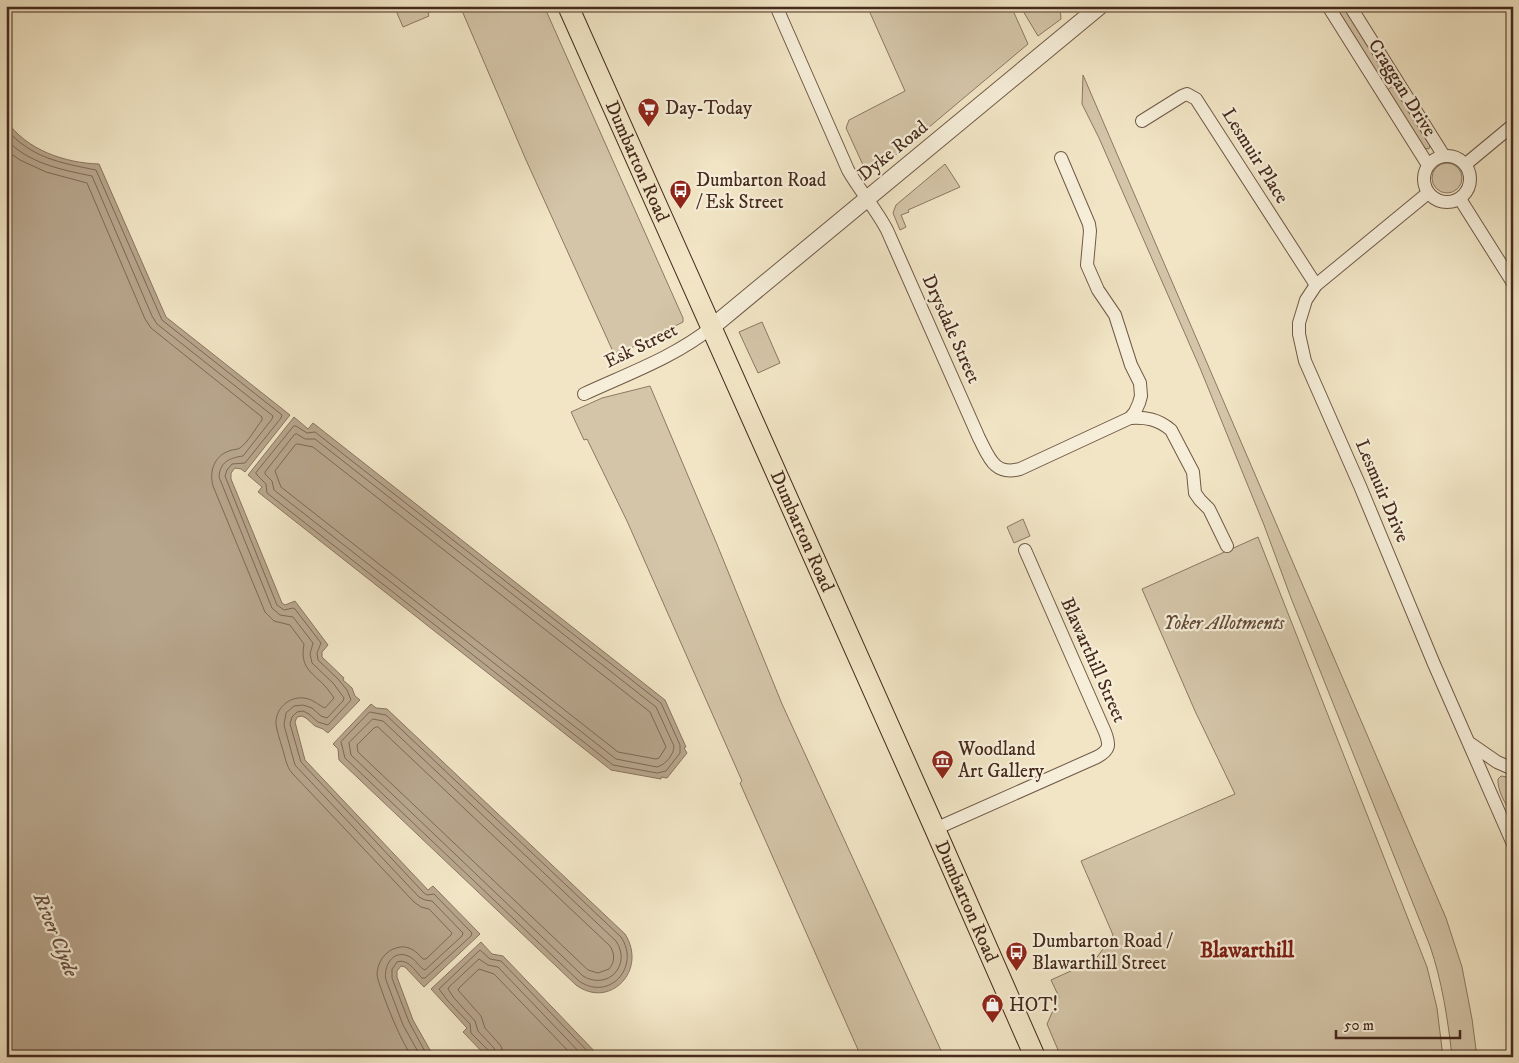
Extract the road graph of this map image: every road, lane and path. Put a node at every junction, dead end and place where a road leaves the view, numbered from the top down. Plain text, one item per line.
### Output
1 (568, 6) edge
2 (776, 6) edge
3 (1100, 6) edge
4 (1328, 6) edge
5 (1350, 6) edge
6 (1142, 121) dead end
7 (1513, 125) edge
8 (1444, 156) junction
9 (1061, 158) dead end
10 (1466, 164) junction
11 (1428, 165) junction
12 (1428, 193) junction
13 (866, 199) junction
14 (1460, 199) junction
15 (1513, 284) edge
16 (1316, 285) junction
17 (712, 327) junction
18 (584, 394) dead end
19 (1130, 418) junction
20 (1227, 546) dead end
21 (1025, 550) dead end
22 (1469, 743) junction
23 (1513, 769) edge
24 (935, 828) junction
25 (1513, 844) edge
26 (1035, 1057) edge

1 - 17 main road, Dumbarton Road
2 - 13 street, Drysdale Street
3 - 13 street, Dyke Road
4 - 11 street, Craggan Drive
5 - 8 street, Craggan Drive
6 - 16 street, Lesmuir Place
7 - 10 street
8 - 10 street
8 - 11 street
9 - 19 street
10 - 14 street
11 - 12 street
12 - 14 street
12 - 16 street, Lesmuir Drive
13 - 17 street, Dyke Road
13 - 19 street, Drysdale Street
14 - 15 street
16 - 22 street, Lesmuir Drive
17 - 18 street, Esk Street
17 - 24 main road, Dumbarton Road
19 - 20 street
21 - 24 street, Blawarthill Street
22 - 23 street
22 - 25 street, Lesmuir Drive
24 - 26 main road, Dumbarton Road

